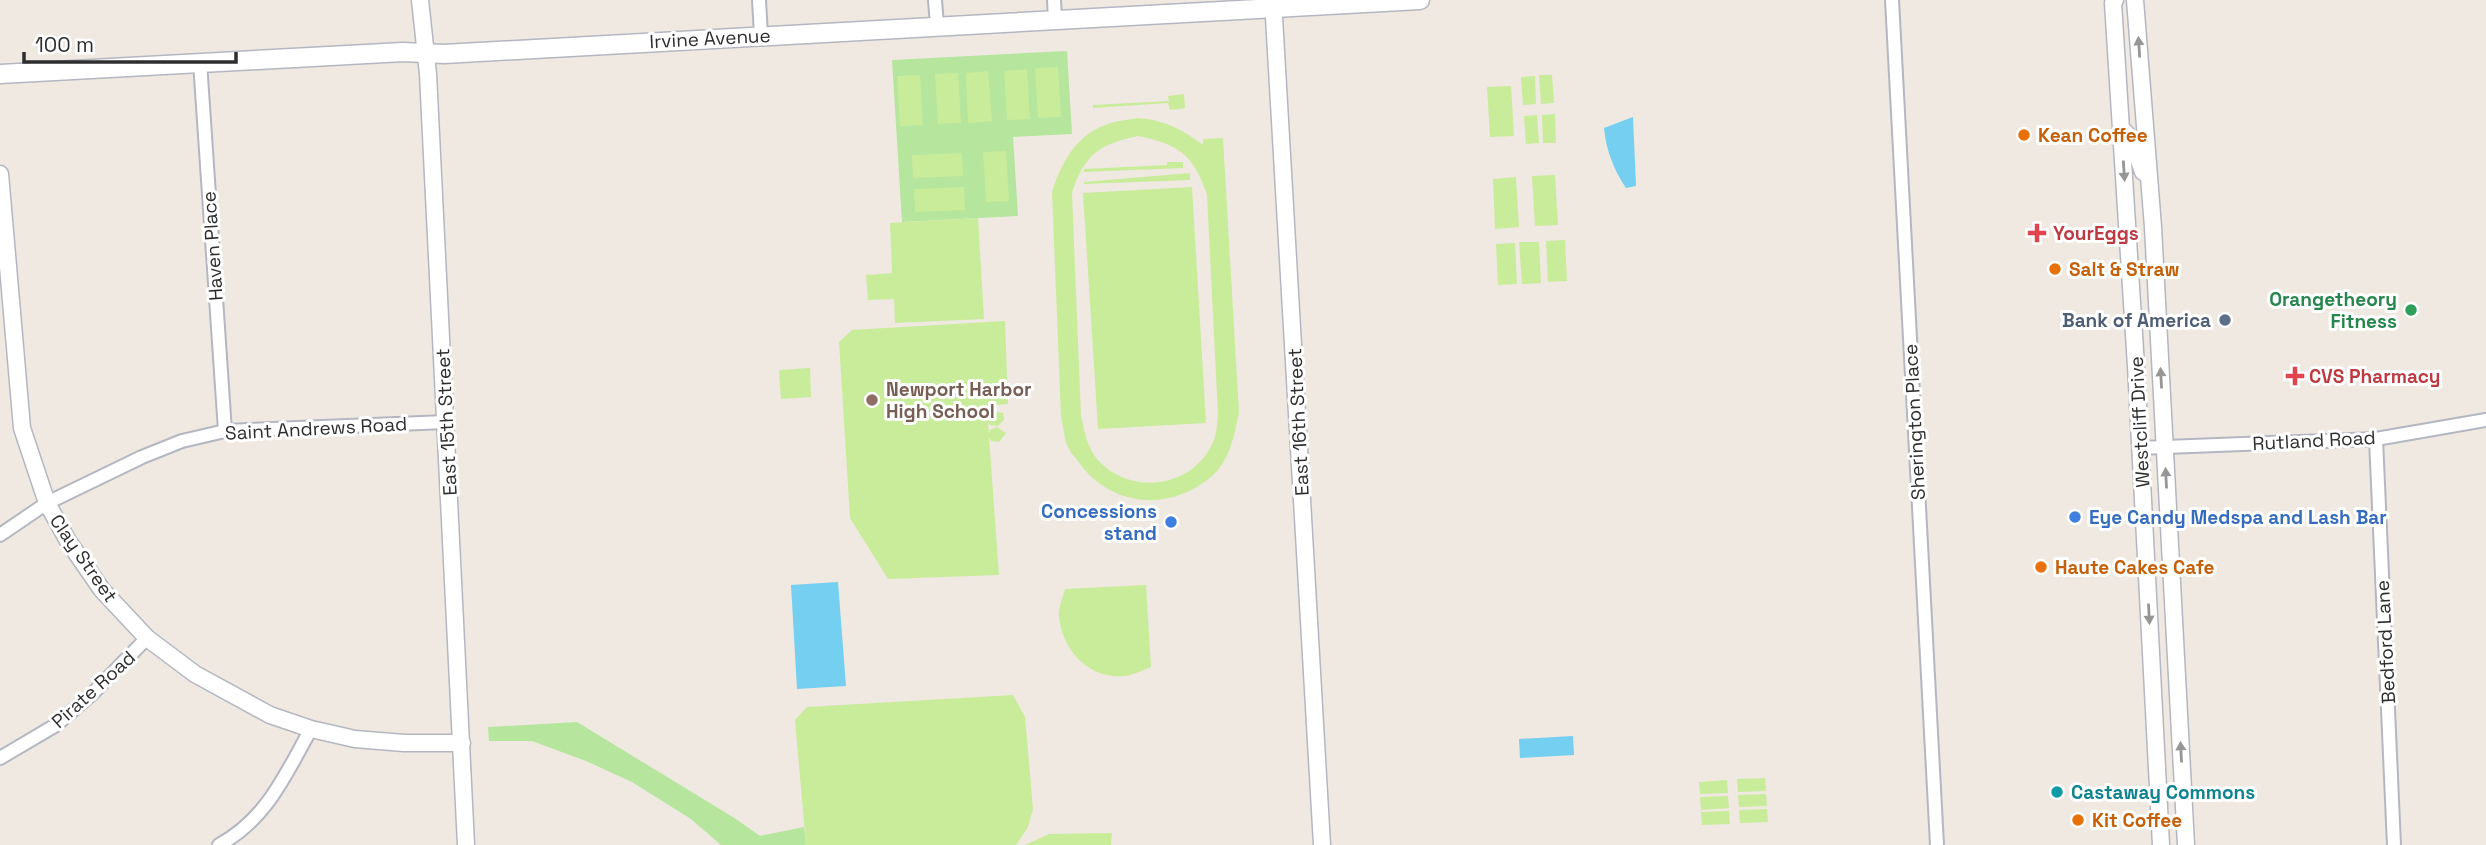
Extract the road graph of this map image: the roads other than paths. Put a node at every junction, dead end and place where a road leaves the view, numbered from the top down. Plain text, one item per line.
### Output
1 (420, 0) edge
2 (759, 0) edge
3 (935, 0) edge
4 (1054, 0) edge
5 (1414, 0) edge
6 (1420, 0) edge
7 (1892, 0) edge
8 (2115, 0) edge
9 (2135, 0) edge
10 (1273, 4) edge
11 (1055, 19) junction
12 (937, 25) junction
13 (761, 35) junction
14 (425, 53) junction
15 (200, 62) junction
16 (0, 74) edge
17 (2121, 128) junction
18 (0, 174) edge
19 (2150, 194) junction
20 (2131, 284) junction
21 (2156, 284) junction
22 (2486, 420) edge
23 (446, 422) junction
24 (225, 431) junction
25 (2376, 439) junction
26 (2165, 446) junction
27 (2140, 448) junction
28 (47, 503) junction
29 (0, 535) edge
30 (147, 638) junction
31 (312, 729) junction
32 (462, 743) junction
33 (0, 758) edge
34 (219, 845) edge
35 (466, 845) edge
36 (1322, 845) edge
37 (1937, 845) edge
38 (2161, 845) edge
39 (2186, 845) edge
40 (2394, 845) edge

1 - 14 street, East 15th Street
2 - 13 street
3 - 12 street
4 - 11 street
5 - 6 main road, Irvine Avenue
5 - 10 main road, Irvine Avenue
7 - 37 street, Sherington Place
8 - 17 street, Westcliff Drive
19 -> 9 street, Westcliff Drive
10 - 11 main road, Irvine Avenue
10 - 36 street, East 16th Street
11 - 12 main road, Irvine Avenue
12 - 13 main road, Irvine Avenue
13 - 14 main road, Irvine Avenue
14 - 15 main road, Irvine Avenue
14 - 23 street, East 15th Street
15 - 16 main road, Irvine Avenue
15 - 24 street, Haven Place
17 - 19 street
17 -> 20 street, Westcliff Drive
18 - 28 street, Clay Street
19 - 21 street, Westcliff Drive
20 - 21 street
20 - 27 street, Westcliff Drive
26 -> 21 street, Westcliff Drive
22 - 25 street, Rutland Road
23 - 24 street, Saint Andrews Road
23 - 32 street, East 15th Street
24 - 28 street, Saint Andrews Road
25 - 26 street, Rutland Road
25 - 40 street, Bedford Lane
26 - 27 street, Rutland Road
39 -> 26 street, Westcliff Drive
27 -> 38 street, Westcliff Drive
28 - 29 street, Saint Andrews Road
28 - 30 street, Clay Street
30 - 31 street, Clay Street
30 - 33 street, Pirate Road
31 - 32 street, Clay Street
31 - 34 street
32 - 35 street, East 15th Street

